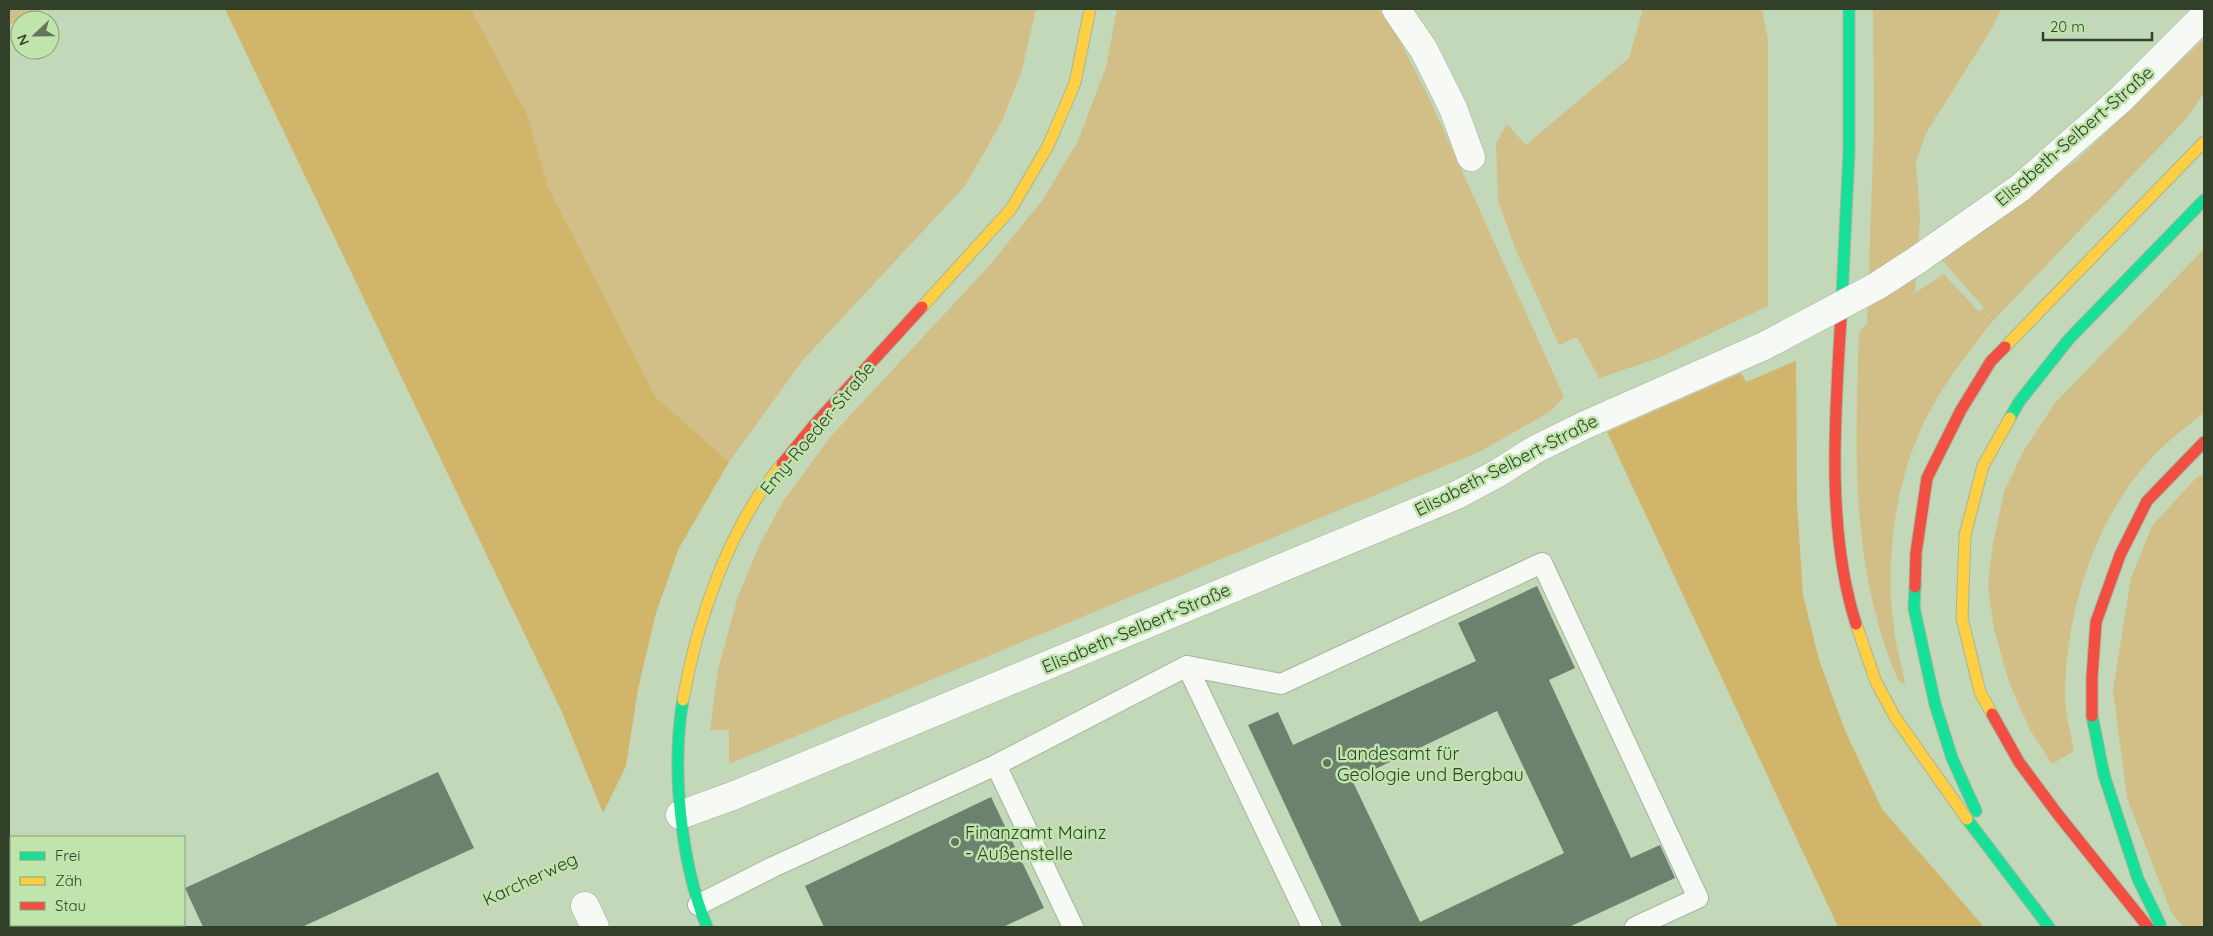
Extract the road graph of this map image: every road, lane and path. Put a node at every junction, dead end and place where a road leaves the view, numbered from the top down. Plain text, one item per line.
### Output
1 (1090, 9) edge
2 (1396, 9) edge
3 (1849, 9) edge
4 (2204, 16) edge
5 (2204, 142) edge
6 (1471, 158) joint
7 (2204, 200) edge
8 (1922, 257) junction
9 (2011, 341) junction
10 (1585, 425) junction
11 (2204, 442) edge
12 (1187, 666) junction
13 (996, 765) junction
14 (670, 820) junction
15 (1999, 861) junction
16 (698, 905) junction
17 (428, 927) edge
18 (707, 927) edge
19 (1073, 927) edge
20 (1312, 927) edge
21 (1635, 927) edge
22 (1824, 927) edge
23 (2049, 927) edge
24 (2148, 927) edge
25 (2162, 927) edge

1 - 14 main road, Emy-Roeder-Straße
2 - 6 street
3 - 15 main road
4 - 8 street, Elisabeth-Selbert-Straße
5 - 9 main road
6 - 10 path
7 - 24 main road
8 - 9 path
8 - 10 street, Elisabeth-Selbert-Straße, bridge
9 - 15 main road
10 - 14 street, Elisabeth-Selbert-Straße
10 - 22 path
11 - 25 main road
12 - 13 lane
12 - 20 lane
12 - 21 lane
13 - 16 lane
13 - 19 lane
14 - 16 main road, Emy-Roeder-Straße
14 - 17 path, Karcherweg
15 - 23 main road
16 - 18 main road, Emy-Roeder-Straße

